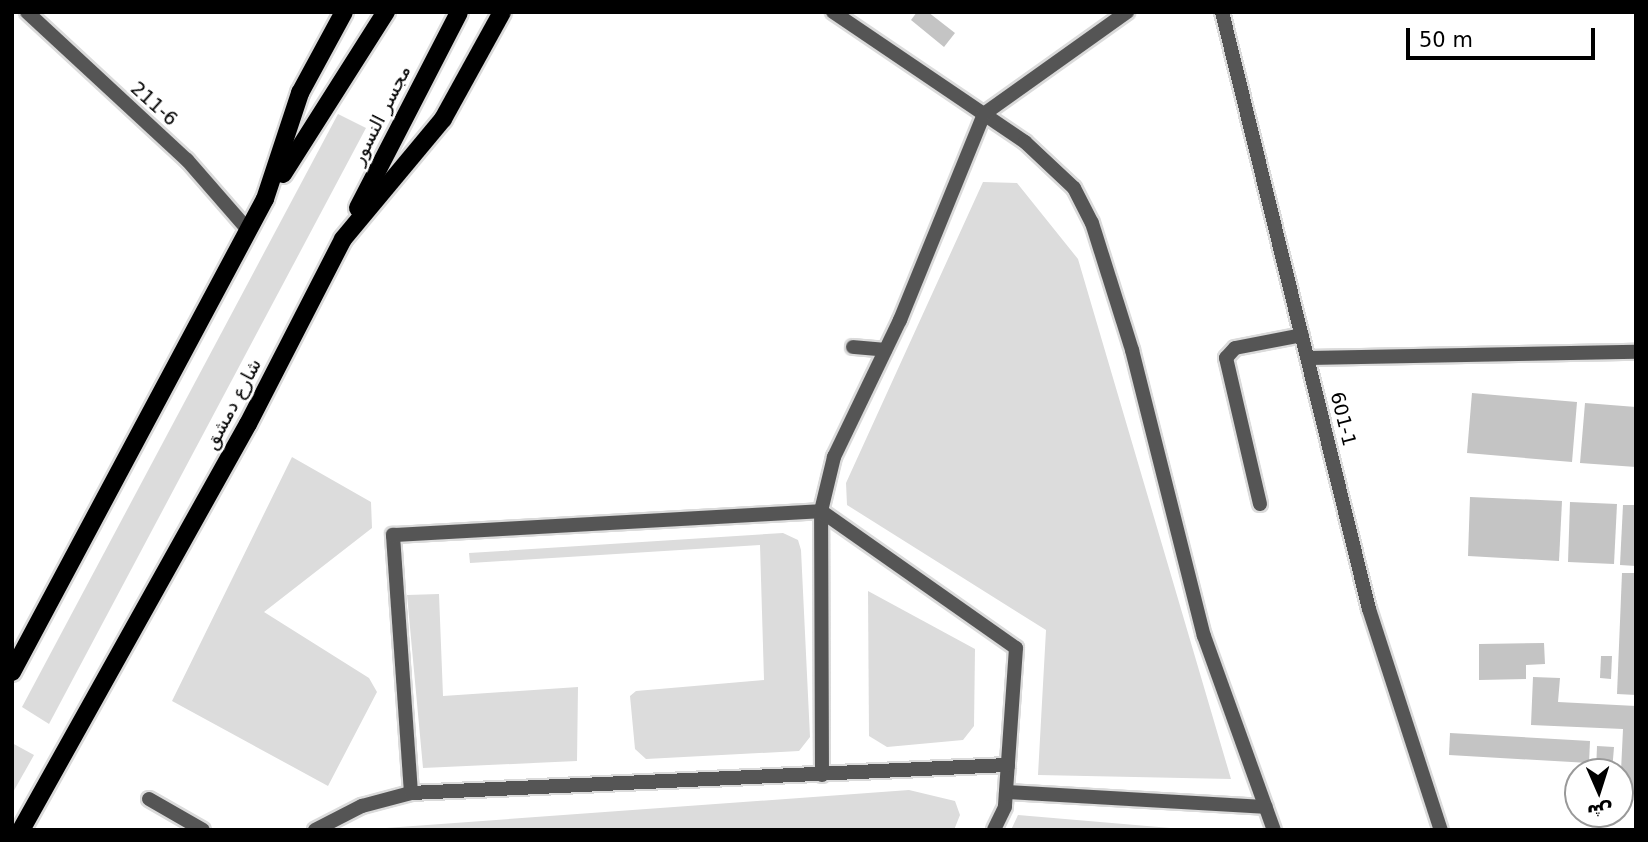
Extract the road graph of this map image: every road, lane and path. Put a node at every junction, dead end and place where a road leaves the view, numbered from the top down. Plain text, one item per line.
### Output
1 (27, 12) edge
2 (344, 12) edge
3 (386, 12) edge
4 (459, 12) edge
5 (502, 12) edge
6 (834, 12) edge
7 (1127, 12) edge
8 (1222, 12) edge
9 (984, 114) junction
10 (265, 199) junction
11 (248, 230) junction
12 (343, 239) junction
13 (1302, 335) junction
14 (853, 347) dead end
15 (885, 350) junction
16 (1636, 352) edge
17 (1309, 358) junction
18 (1260, 504) dead end
19 (821, 511) junction
20 (12, 672) edge
21 (1008, 765) junction
22 (822, 775) junction
23 (1006, 792) junction
24 (411, 793) junction
25 (149, 799) dead end
26 (1266, 807) junction
27 (21, 830) edge
28 (203, 830) edge
29 (315, 830) edge
30 (994, 830) edge
31 (1274, 830) edge
32 (1441, 830) edge

1 - 11 street, 211-6
2 - 10 main road
3 - 10 main road
4 - 12 main road, مجسر النسور
5 - 12 main road, شارع دمشق
6 - 9 street
7 - 9 street
8 - 13 street, 601-1
9 - 15 street
9 - 26 street
10 - 11 main road
11 - 20 main road
12 - 27 main road, شارع دمشق
13 - 17 street, 601-1
13 - 18 street
14 - 15 street
15 - 19 street
16 - 17 street
17 - 32 street, 601-1
19 - 21 street
19 - 22 street
19 - 24 street
21 - 22 street
21 - 23 street
22 - 24 street
23 - 26 street
23 - 30 street
24 - 29 street
25 - 28 street
26 - 31 street

